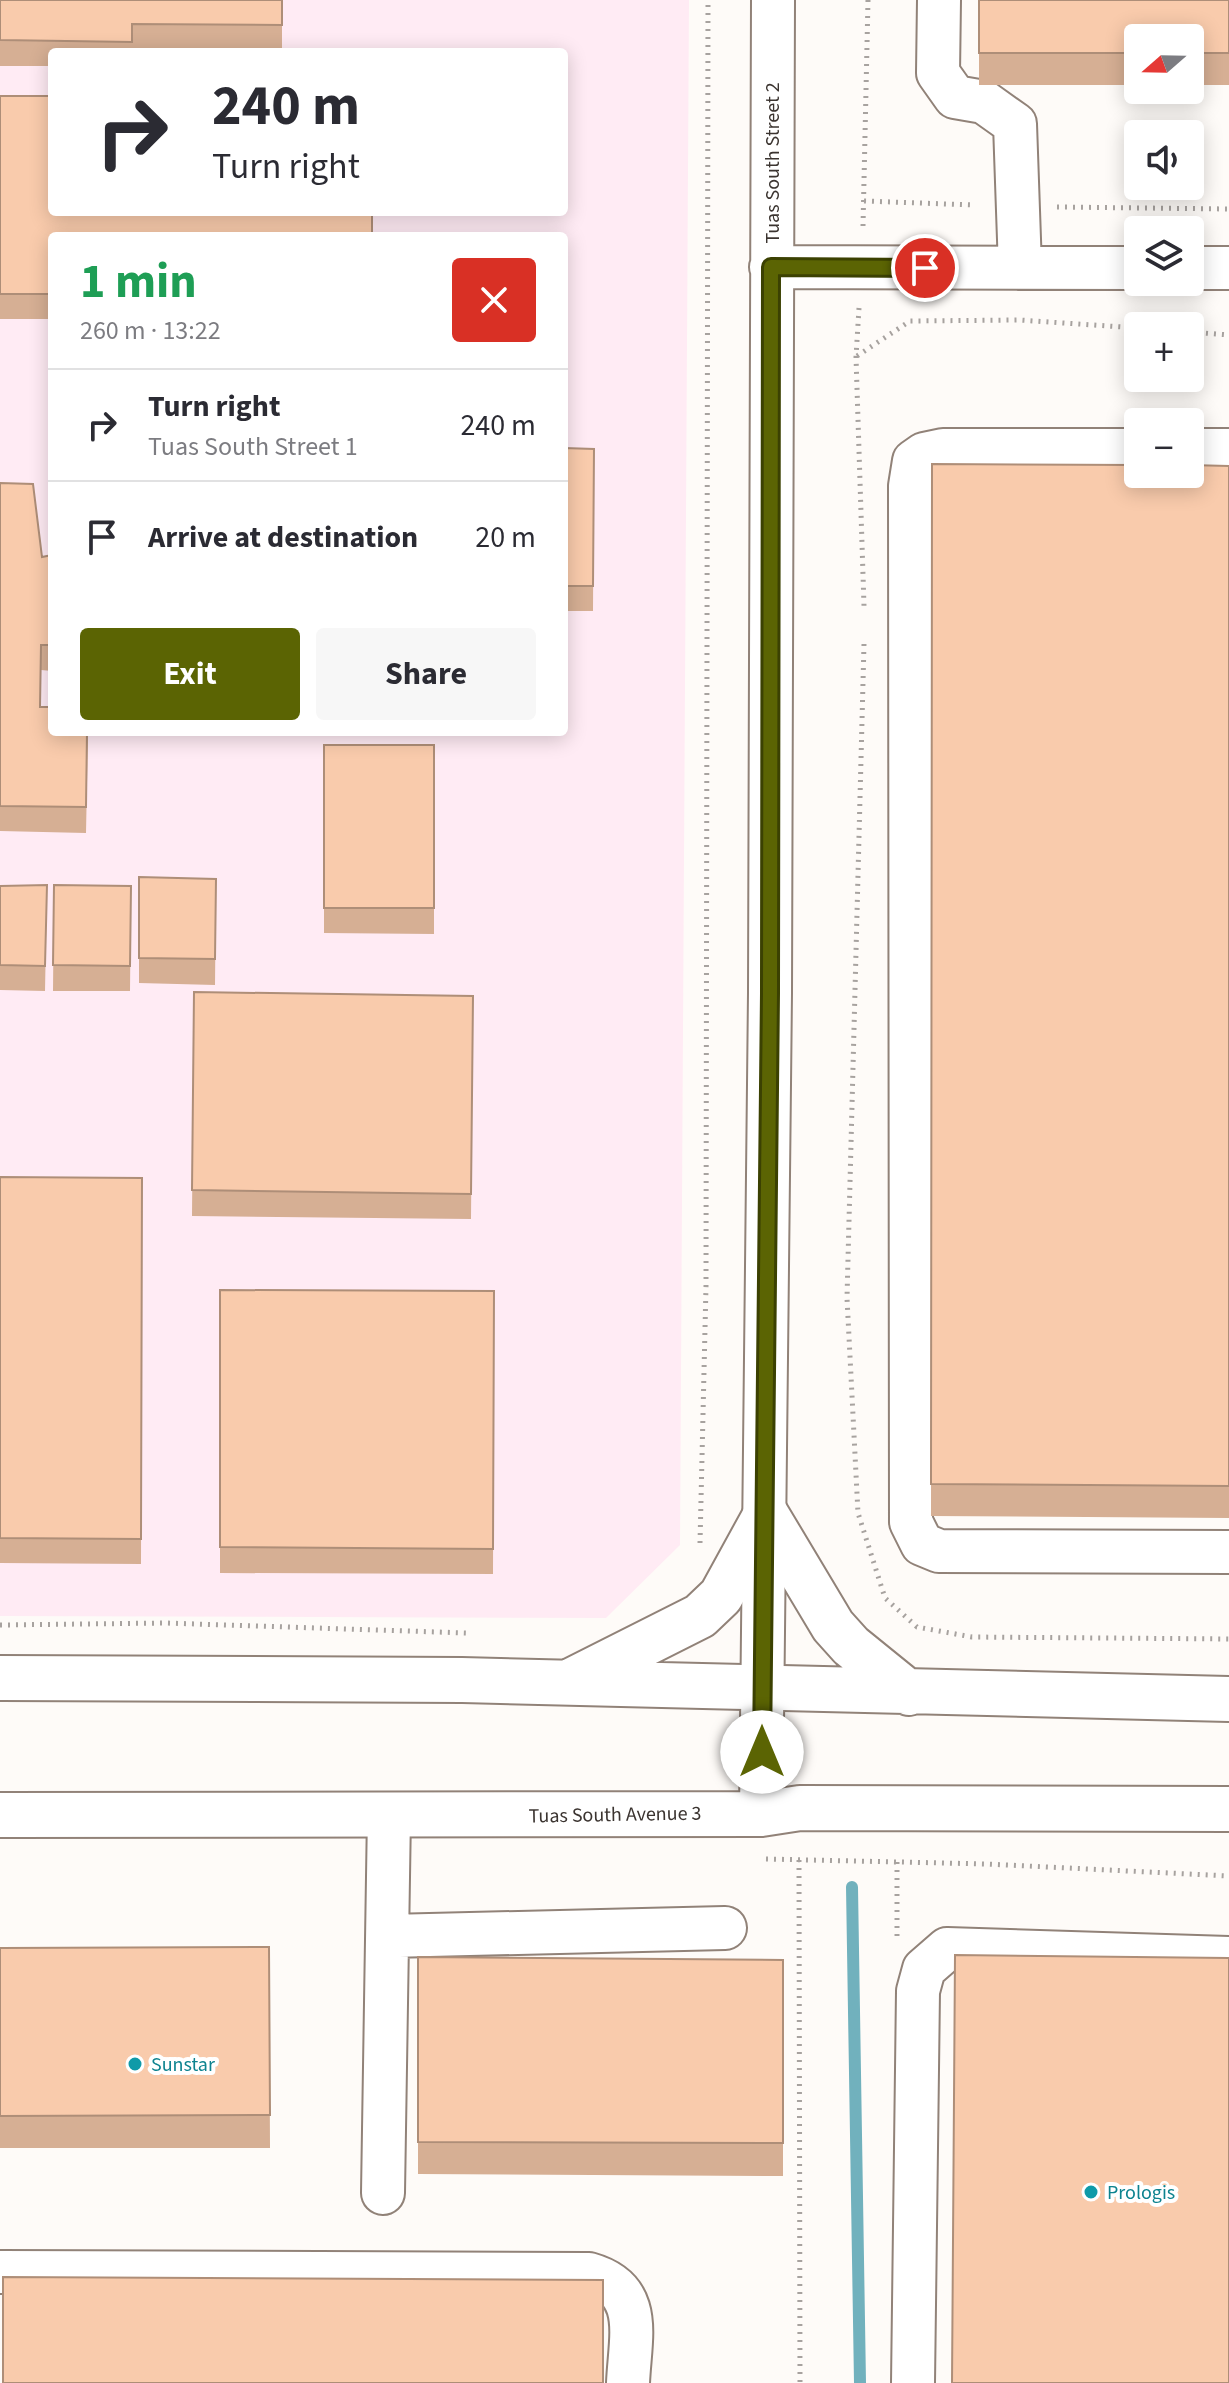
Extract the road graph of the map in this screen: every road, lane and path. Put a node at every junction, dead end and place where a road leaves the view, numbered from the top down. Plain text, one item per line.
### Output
1 (708, 0) edge
2 (773, 0) edge
3 (868, 0) edge
4 (939, 0) edge
5 (771, 267) junction
6 (862, 267) junction
7 (1020, 268) junction
8 (1124, 268) edge
9 (1204, 268) edge
10 (1229, 268) edge
11 (1124, 327) edge
12 (1204, 333) edge
13 (1229, 335) edge
14 (856, 357) junction
15 (1124, 450) edge
16 (1204, 450) edge
17 (1229, 450) edge
18 (865, 608) dead end
19 (865, 640) dead end
20 (766, 1514) junction
21 (1229, 1552) edge
22 (693, 1554) dead end
23 (0, 1625) edge
24 (480, 1634) dead end
25 (1229, 1639) edge
26 (0, 1678) edge
27 (566, 1684) junction
28 (762, 1690) junction
29 (909, 1693) junction
30 (1229, 1699) edge
31 (1229, 1809) edge
32 (389, 1814) junction
33 (761, 1814) junction
34 (0, 1815) edge
35 (772, 1860) dead end
36 (799, 1860) junction
37 (1229, 1876) edge
38 (725, 1928) dead end
39 (389, 1936) junction
40 (1229, 1958) edge
41 (383, 2193) dead end
42 (0, 2272) edge
43 (628, 2383) edge
44 (800, 2383) edge
45 (913, 2383) edge

1 - 22 path
2 - 5 street, Tuas South Street 2
3 - 6 path
4 - 7 street
5 - 6 street
5 - 20 street, Tuas South Street 2
6 - 7 street
6 - 14 path
7 - 8 street
9 - 10 street
11 - 14 path
12 - 13 path
14 - 18 path
15 - 21 street
16 - 17 street
19 - 25 path
20 - 27 main road
20 - 28 street, Tuas South Street 2
20 - 29 main road
23 - 24 path
26 - 27 main road
27 - 28 main road
28 - 29 main road
28 - 33 street, Tuas South Street 2
29 - 30 main road
31 - 33 main road, Tuas South Avenue 3
32 - 33 main road, Tuas South Avenue 3
32 - 34 main road, Tuas South Avenue 3
32 - 39 street
35 - 36 path
36 - 37 path
36 - 44 path
38 - 39 street
39 - 41 street
40 - 45 street
42 - 43 street

